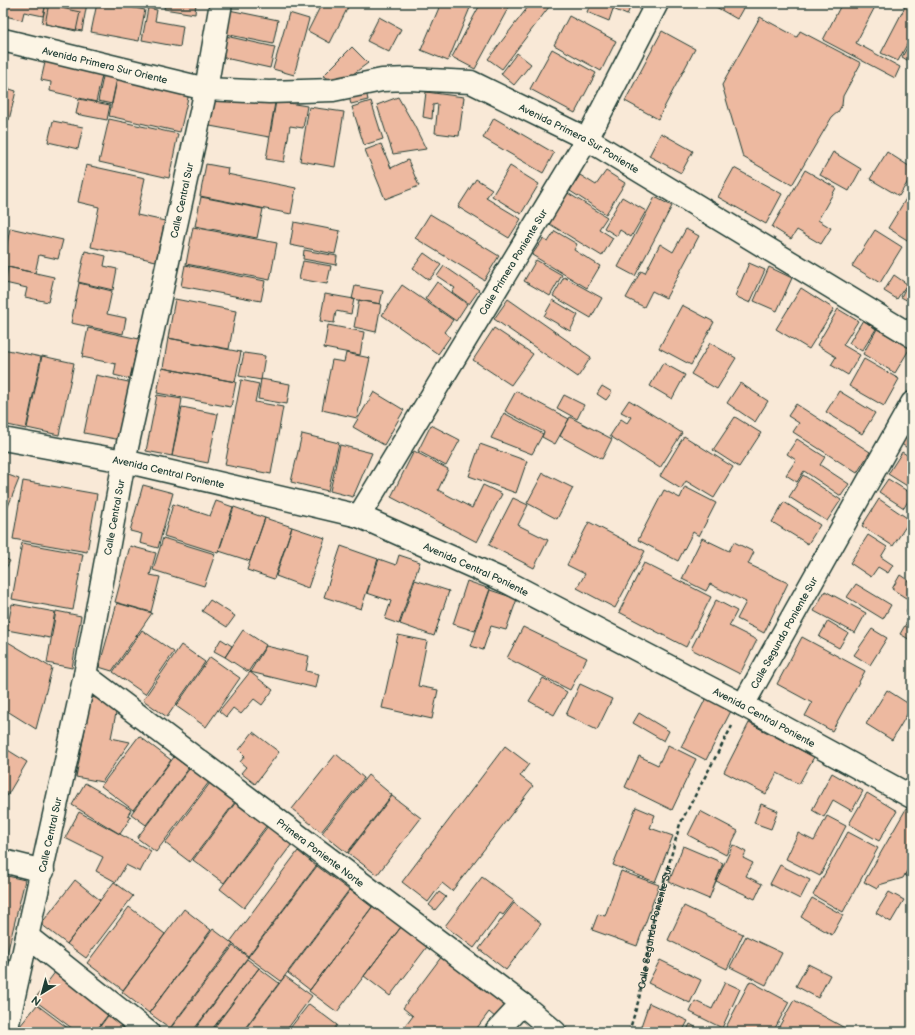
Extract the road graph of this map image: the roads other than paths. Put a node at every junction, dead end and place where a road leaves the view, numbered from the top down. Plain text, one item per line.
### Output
1 (221, 3) edge
2 (657, 3) edge
3 (3, 40) edge
4 (206, 89) junction
5 (587, 139) junction
6 (912, 336) edge
7 (912, 403) edge
8 (3, 440) edge
9 (124, 462) junction
10 (359, 516) junction
11 (85, 675) junction
12 (743, 705) junction
13 (912, 797) edge
14 (3, 861) edge
15 (43, 871) junction
16 (27, 936) junction
17 (522, 1004) junction
18 (6, 1032) edge
19 (148, 1032) edge
20 (496, 1032) edge
21 (555, 1032) edge

1 - 4 street, Calle Central Sur
2 - 5 street, Calle Primera Poniente Sur
3 - 4 street, Avenida Primera Sur Oriente
4 - 5 street, Avenida Primera Sur Poniente
4 - 9 street, Calle Central Sur
5 - 6 street, Avenida Primera Sur Poniente
5 - 10 street, Calle Primera Poniente Sur
7 - 12 street, Calle Segunda Poniente Sur
8 - 9 street, Avenida Central Poniente
9 - 10 street, Avenida Central Poniente
9 - 11 street, Calle Central Sur
10 - 12 street, Avenida Central Poniente
11 - 15 street, Calle Central Sur
11 - 17 street, Primera Poniente Norte
12 - 13 street, Avenida Central Poniente
14 - 15 street
15 - 16 street, Calle Central Sur
16 - 18 street, Calle Central Sur
16 - 19 street
17 - 20 street
17 - 21 street, Primera Poniente Norte

